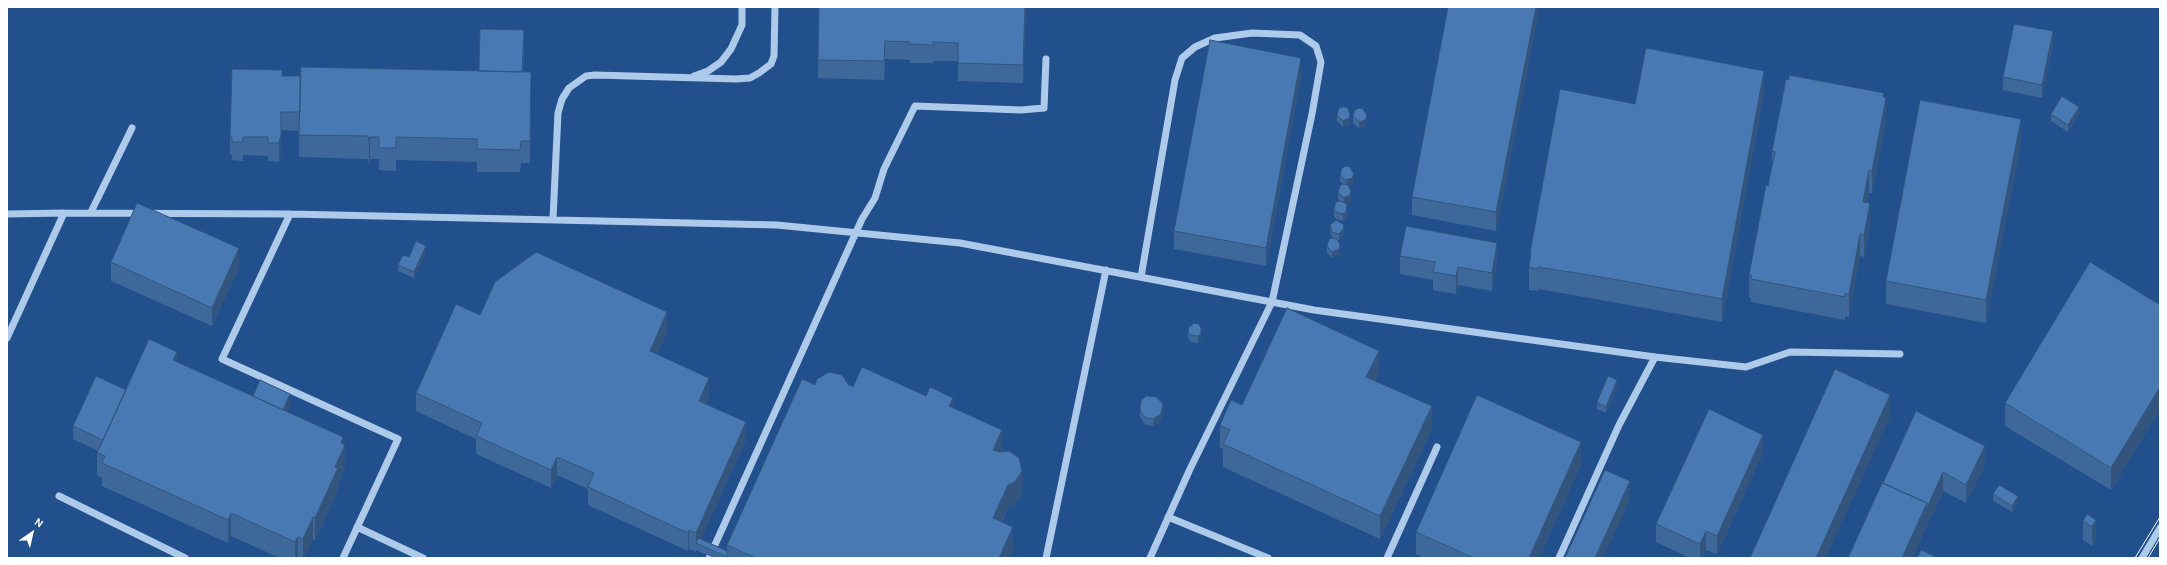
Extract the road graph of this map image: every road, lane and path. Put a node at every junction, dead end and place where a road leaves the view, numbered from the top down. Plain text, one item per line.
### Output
1 (742, 7) edge
2 (775, 7) edge
3 (1046, 59) dead end
4 (690, 77) junction
5 (132, 128) dead end
6 (91, 212) junction
7 (64, 213) junction
8 (7, 214) edge
9 (290, 214) junction
10 (554, 219) junction
11 (857, 234) junction
12 (1106, 270) junction
13 (1141, 277) junction
14 (1272, 302) junction
15 (7, 338) edge
16 (1900, 354) dead end
17 (1655, 357) junction
18 (1437, 447) dead end
19 (60, 496) dead end
20 (1168, 517) junction
21 (357, 527) junction
22 (2160, 528) edge
23 (185, 558) edge
24 (343, 558) edge
25 (423, 558) edge
26 (709, 558) edge
27 (1046, 558) edge
28 (1150, 558) edge
29 (1268, 558) edge
30 (1387, 558) edge
31 (1559, 558) edge
32 (2142, 558) edge

1 - 4 street
2 - 4 street
3 - 11 street
4 - 10 street
5 - 6 street
6 - 7 street
6 - 9 street
7 - 8 street
7 - 15 street
9 - 10 street
9 - 21 street
10 - 11 street
11 - 12 street
11 - 26 street
12 - 13 street
12 - 27 street
13 - 14 street
13 - 14 street
14 - 17 street
14 - 20 street
16 - 17 street
17 - 31 street
18 - 30 street
19 - 23 street
20 - 28 street
20 - 29 street
21 - 24 street
21 - 25 street
22 - 32 street

